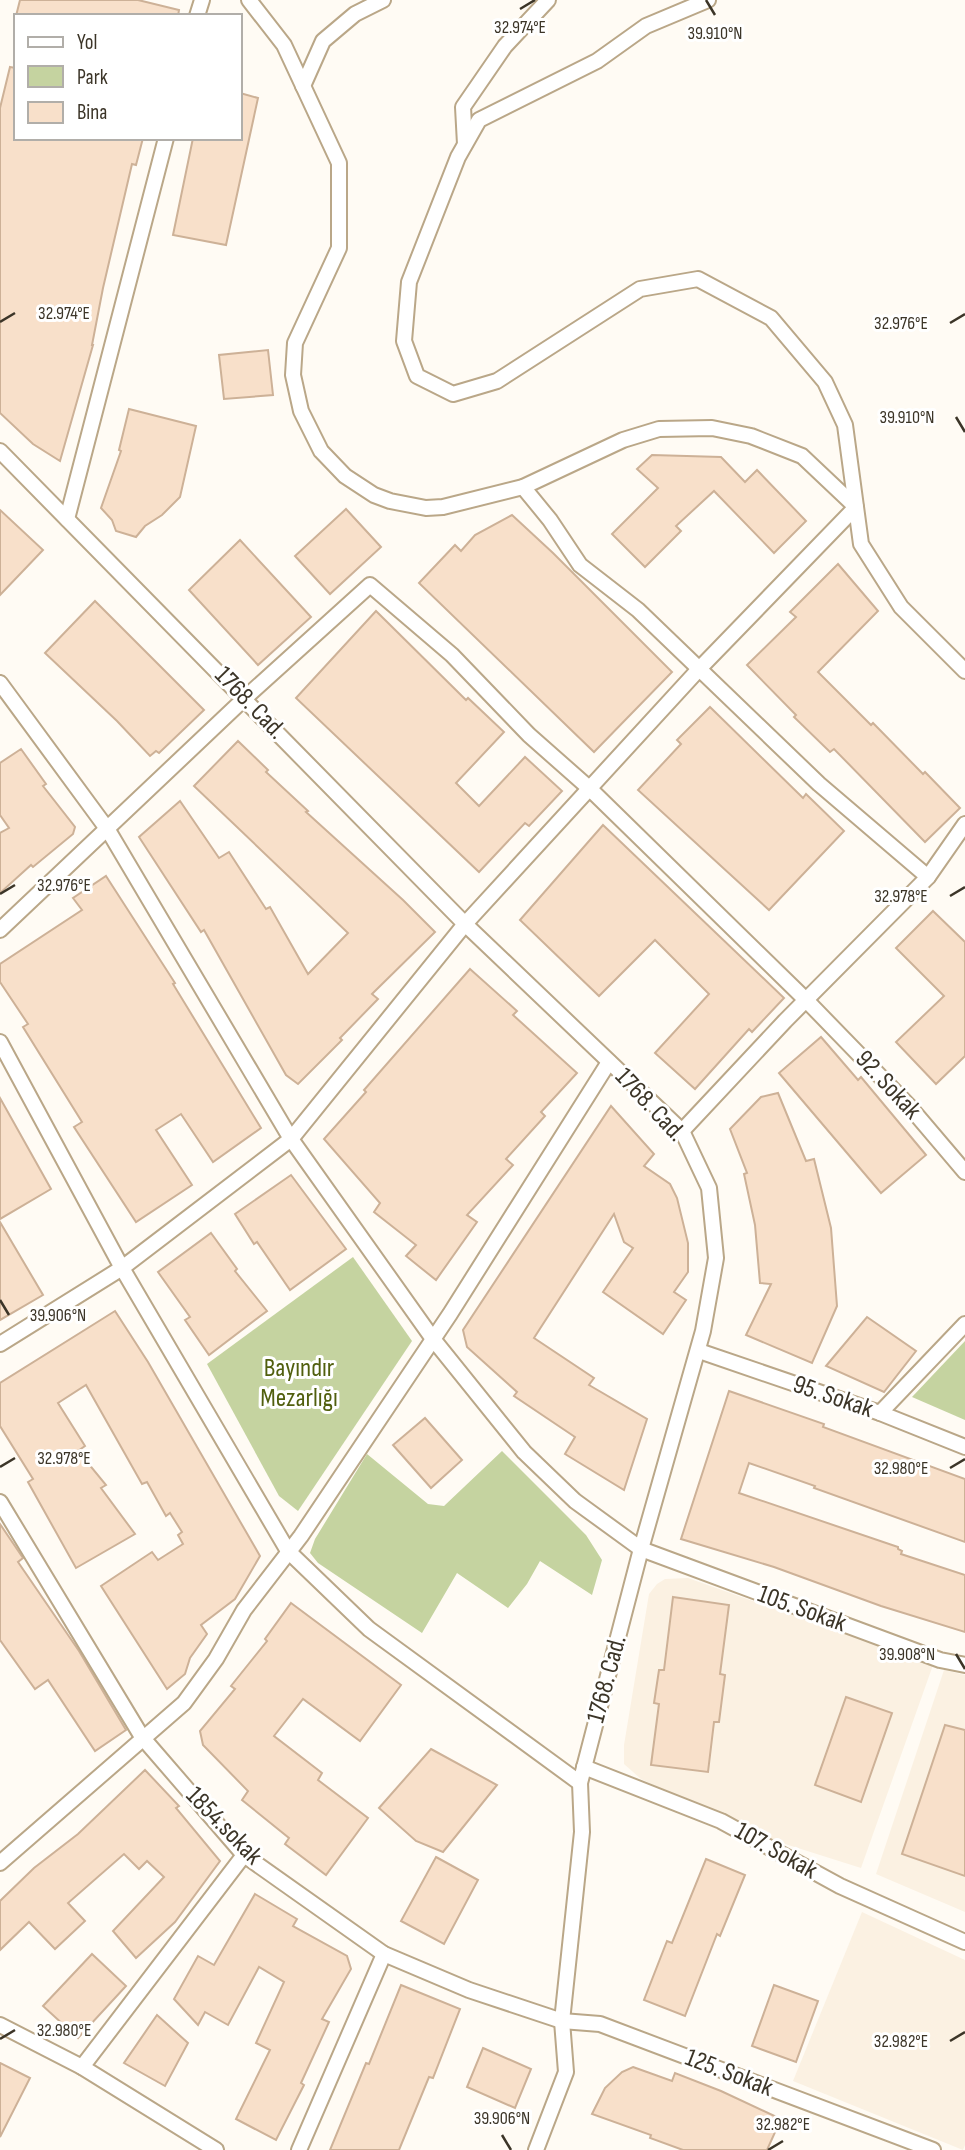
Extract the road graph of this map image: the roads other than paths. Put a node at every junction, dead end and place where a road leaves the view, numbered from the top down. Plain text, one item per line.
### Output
1 (249, 0) edge
2 (383, 0) edge
3 (548, 0) edge
4 (708, 0) edge
5 (303, 86) junction
6 (165, 140) edge
7 (465, 146) junction
8 (0, 451) edge
9 (523, 487) junction
10 (856, 507) junction
11 (67, 519) junction
12 (700, 668) junction
13 (965, 671) edge
14 (0, 683) edge
15 (245, 698) junction
16 (589, 788) junction
17 (965, 824) edge
18 (108, 830) junction
19 (928, 877) junction
20 (466, 924) junction
21 (0, 930) edge
22 (807, 1001) junction
23 (0, 1042) edge
24 (609, 1062) junction
25 (682, 1131) junction
26 (291, 1139) junction
27 (965, 1172) edge
28 (122, 1268) junction
29 (965, 1324) edge
30 (433, 1339) junction
31 (0, 1344) edge
32 (699, 1351) junction
33 (880, 1413) junction
34 (965, 1447) edge
35 (0, 1502) edge
36 (640, 1549) junction
37 (288, 1551) junction
38 (965, 1665) edge
39 (142, 1737) junction
40 (584, 1767) junction
41 (580, 1783) junction
42 (244, 1855) junction
43 (1, 1859) edge
44 (965, 1942) edge
45 (384, 1954) junction
46 (562, 2021) junction
47 (0, 2025) edge
48 (82, 2067) junction
49 (216, 2150) edge
50 (299, 2150) edge
51 (536, 2150) edge
52 (933, 2150) edge

1 - 5 street
2 - 5 street
3 - 7 street
4 - 7 street
5 - 9 street
6 - 11 street
7 - 10 street
8 - 11 street, 1768. Cad.
9 - 10 street
9 - 12 street
10 - 12 street
10 - 13 street
11 - 15 street, 1768. Cad.
12 - 16 street
12 - 19 street
14 - 18 street, 105. Sokak
15 - 16 street, 92. Sokak
15 - 18 street
15 - 20 street, 1768. Cad.
16 - 20 street
16 - 22 street, 92. Sokak
17 - 19 street
18 - 21 street
18 - 26 street, 105. Sokak
19 - 22 street
20 - 24 street, 1768. Cad.
20 - 26 street
22 - 25 street
22 - 27 street, 92. Sokak
23 - 28 street
24 - 25 street, 1768. Cad.
24 - 30 street
25 - 32 street, 1768. Cad.
26 - 28 street
26 - 30 street, 105. Sokak
28 - 31 street
28 - 37 street
29 - 33 street
30 - 36 street, 105. Sokak
30 - 37 street
32 - 33 street, 95. Sokak
32 - 36 street, 1768. Cad.
33 - 34 street, 95. Sokak
35 - 39 street, 1854.sokak
36 - 38 street, 105. Sokak
36 - 40 street, 1768. Cad.
37 - 39 street
37 - 41 street
39 - 42 street, 1854.sokak
39 - 43 street
40 - 41 street, 1768. Cad.
40 - 44 street, 107. Sokak
41 - 46 street, 1768. Cad.
42 - 45 street, 1854.sokak
42 - 48 street
45 - 46 street, 1854.sokak
45 - 50 street
46 - 51 street, 1768. Cad.
46 - 52 street, 125. Sokak
47 - 48 street
48 - 49 street

